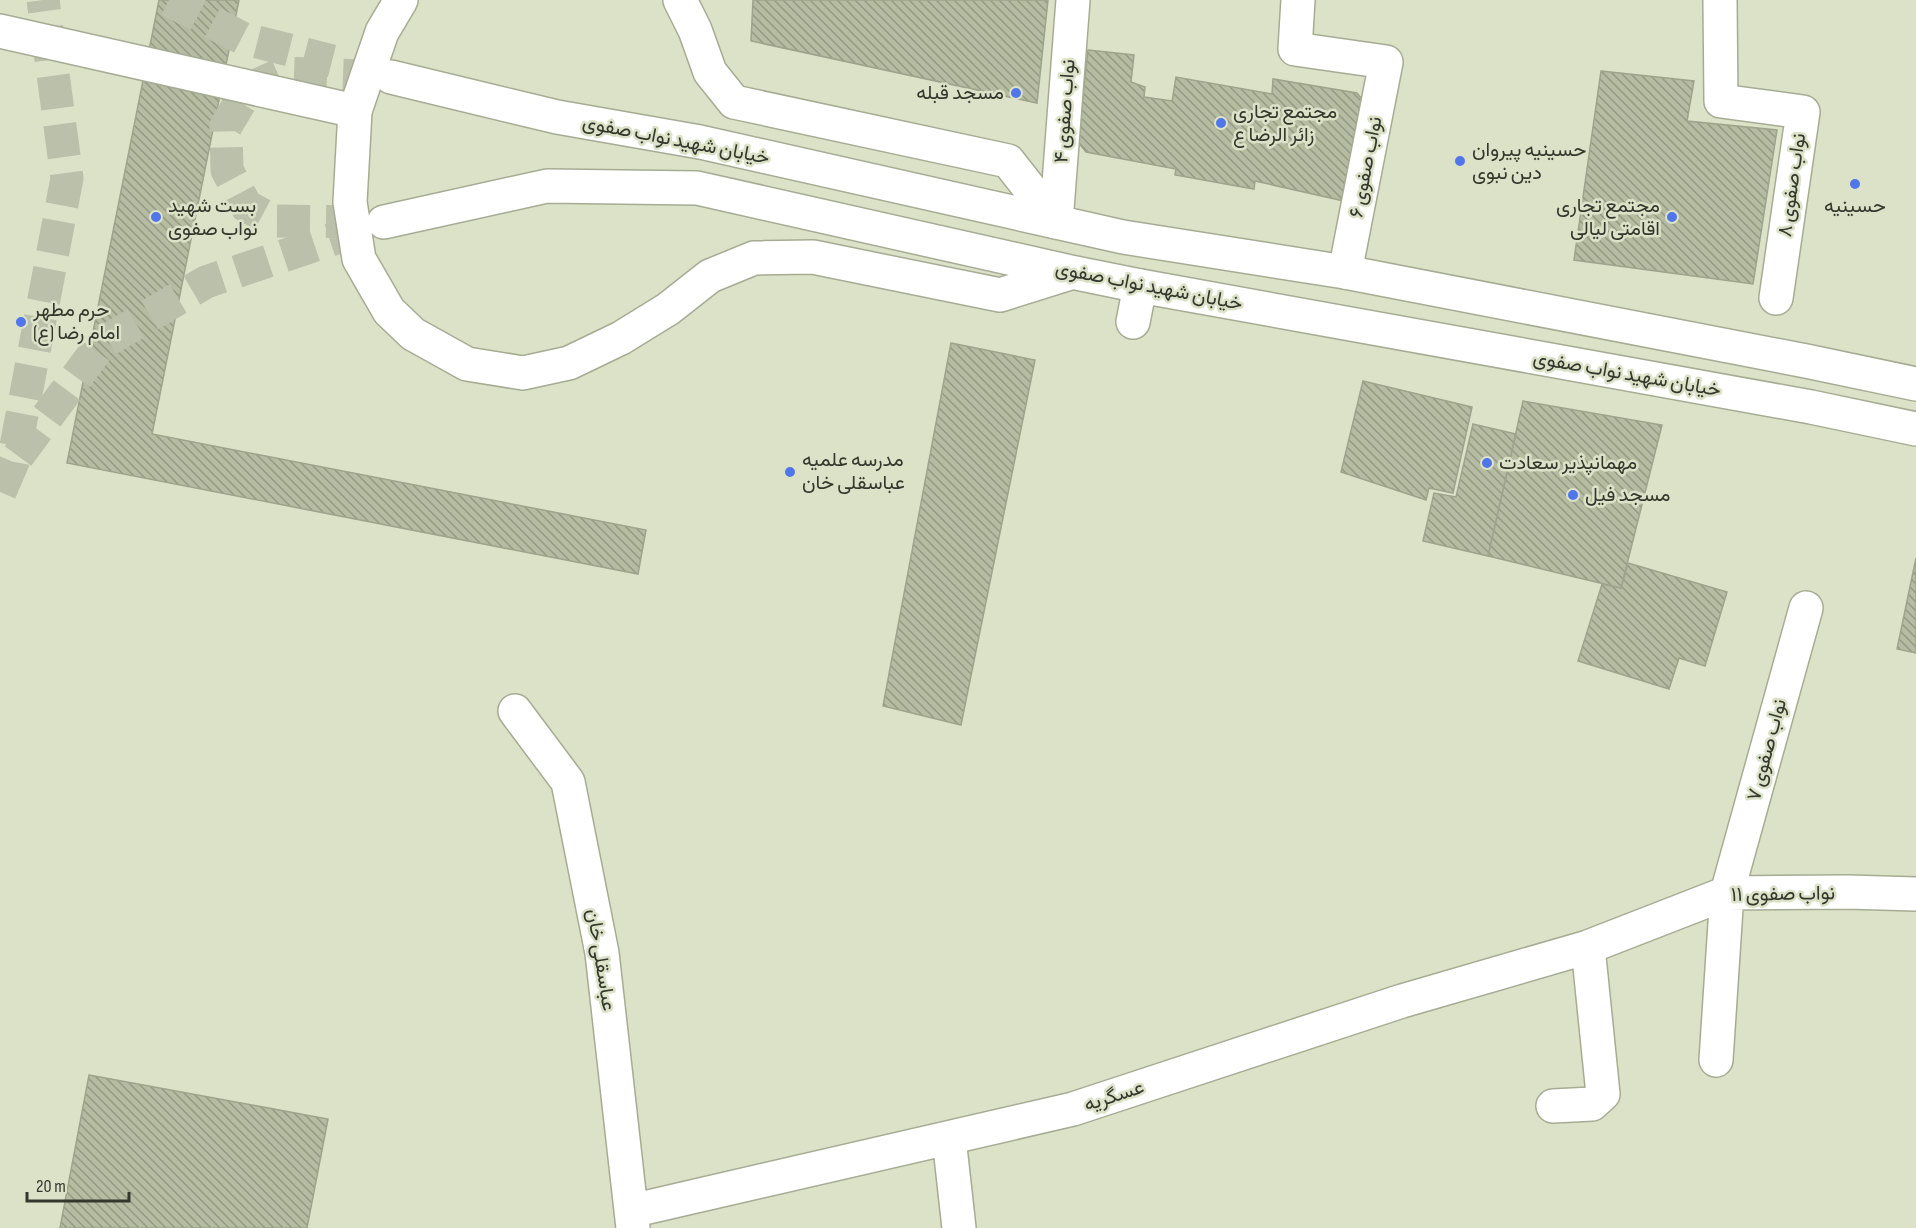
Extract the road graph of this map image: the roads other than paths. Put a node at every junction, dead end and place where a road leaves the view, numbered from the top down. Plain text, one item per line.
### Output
1 (401, 0) edge
2 (680, 0) edge
3 (1073, 0) edge
4 (1298, 0) edge
5 (1720, 0) edge
6 (0, 31) edge
7 (392, 77) tunnel mouth
8 (355, 111) junction
9 (384, 222) tunnel mouth
10 (1056, 222) junction
11 (1071, 272) junction
12 (1346, 272) junction
13 (1140, 286) junction
14 (1776, 298) dead end
15 (1133, 322) dead end
16 (1916, 384) edge
17 (1916, 429) edge
18 (1806, 608) dead end
19 (515, 711) dead end
20 (1727, 893) junction
21 (1916, 894) edge
22 (1588, 947) junction
23 (1716, 1060) dead end
24 (1553, 1106) dead end
25 (949, 1138) junction
26 (632, 1220) edge
27 (959, 1228) edge

1 - 8 main road
2 - 10 main road
3 - 10 main road, نواب صفوی ۴
4 - 12 main road, نواب صفوی ۶
5 - 14 main road, نواب صفوی ۸
6 - 8 main road
7 - 10 main road, خیابان شهید نواب صفوی
8 - 11 main road
9 - 11 main road, خیابان شهید نواب صفوی
10 - 12 main road, خیابان شهید نواب صفوی
11 - 13 main road, خیابان شهید نواب صفوی
12 - 16 main road, خیابان شهید نواب صفوی
13 - 15 main road
13 - 17 main road, خیابان شهید نواب صفوی
18 - 20 main road, نواب صفوی ۷
19 - 26 main road, عباسقلی خان
20 - 21 main road, نواب صفوی ۱۱
20 - 22 main road, نواب صفوی ۱۱
20 - 23 main road, نواب صفوی ۷
22 - 24 main road
22 - 25 main road, عسگریه
25 - 26 main road, عسگریه
25 - 27 main road

